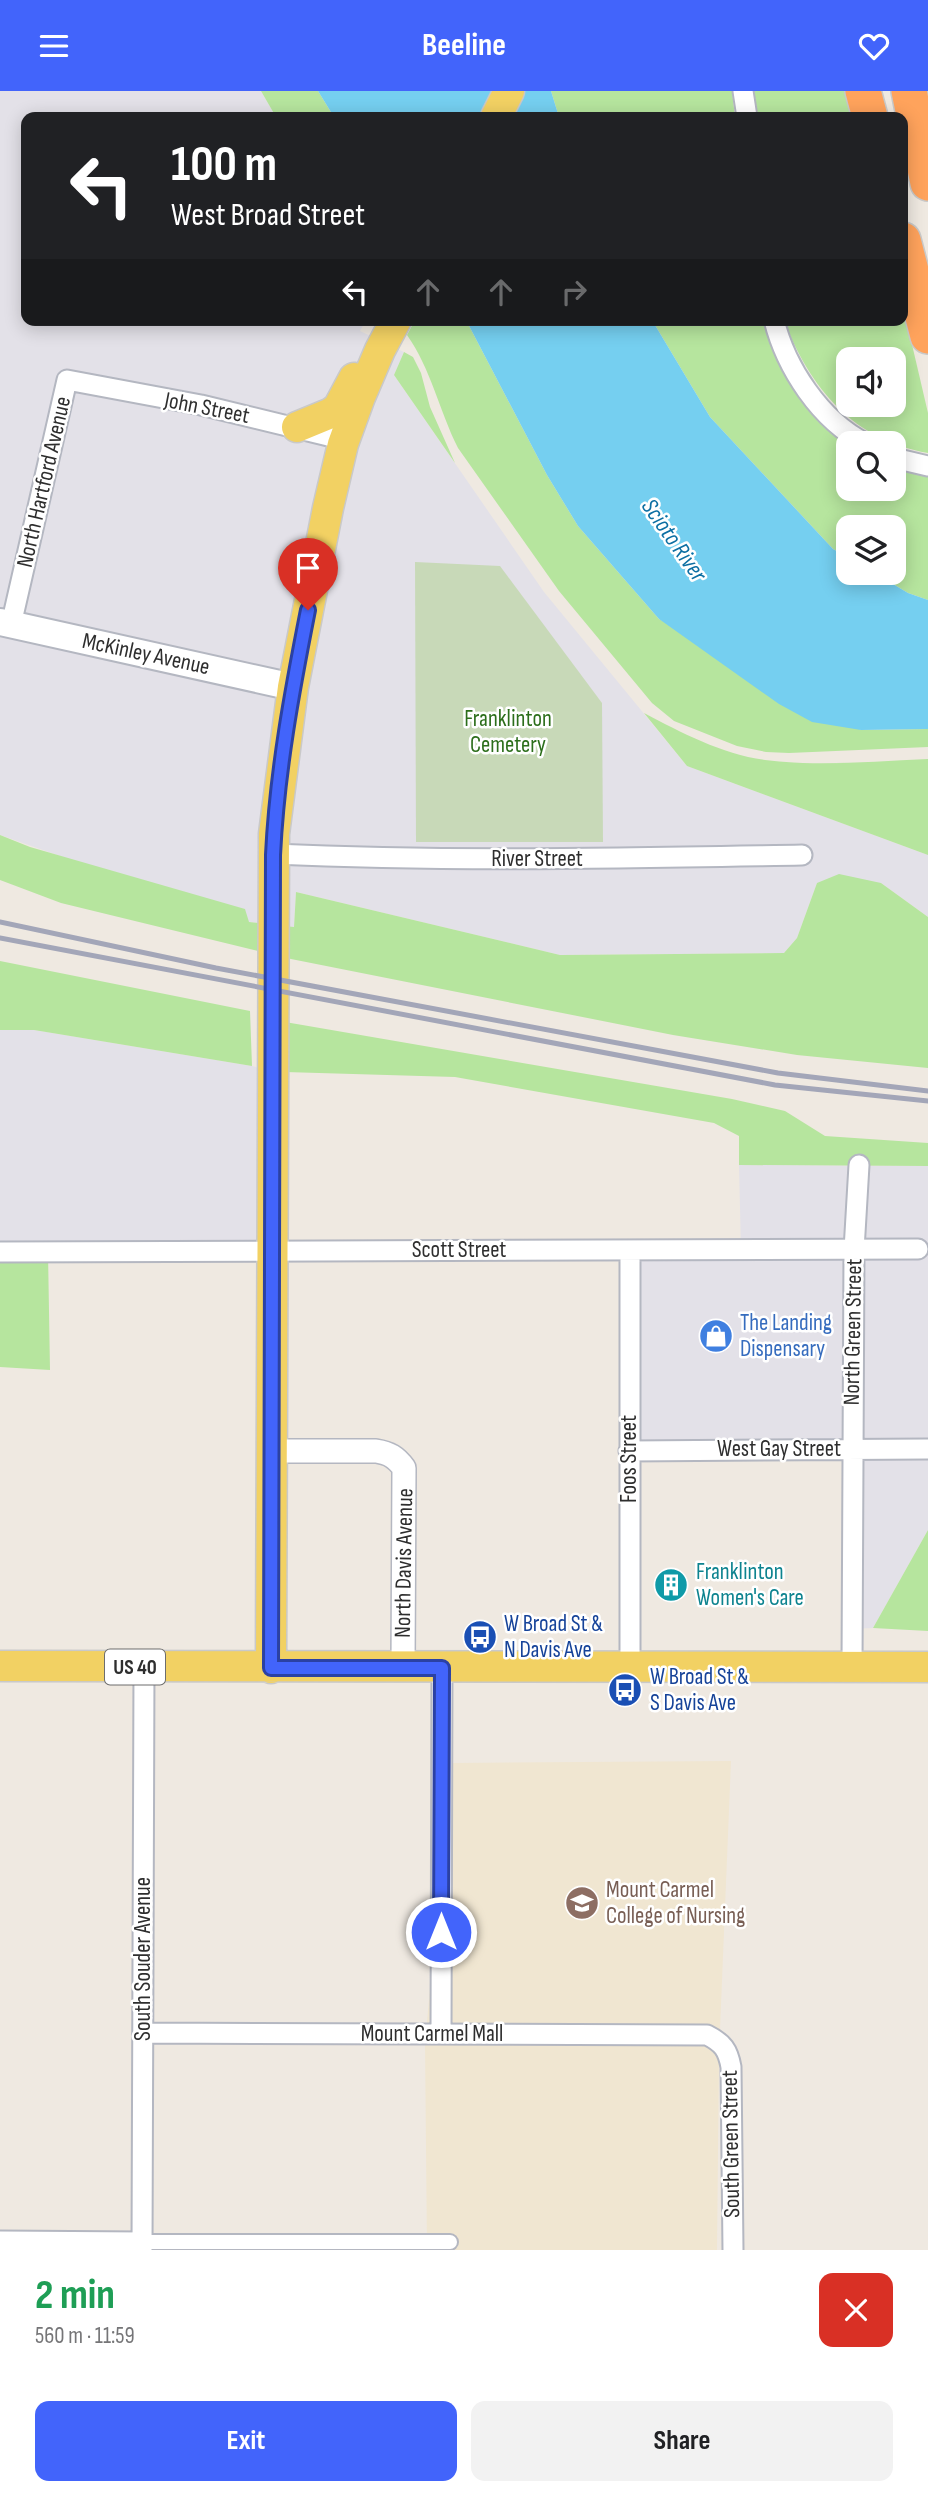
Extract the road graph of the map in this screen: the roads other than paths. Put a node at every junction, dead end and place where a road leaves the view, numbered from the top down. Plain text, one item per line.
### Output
1 (509, 91) edge
2 (743, 91) edge
3 (863, 91) edge
4 (909, 91) edge
5 (498, 112) edge
6 (746, 112) edge
7 (869, 112) edge
8 (928, 183) edge
9 (908, 259) edge
10 (393, 326) edge
11 (776, 326) edge
12 (928, 336) edge
13 (374, 363) junction
14 (67, 380) joint
15 (298, 427) junction
16 (849, 431) edge
17 (345, 440) junction
18 (906, 461) edge
19 (928, 466) edge
20 (6, 623) edge
21 (293, 687) junction
22 (273, 855) junction
23 (802, 855) dead end
24 (859, 1165) dead end
25 (918, 1249) dead end
26 (630, 1250) junction
27 (854, 1250) junction
28 (271, 1251) junction
29 (0, 1252) edge
30 (852, 1449) junction
31 (928, 1449) edge
32 (271, 1451) junction
33 (629, 1451) junction
34 (0, 1666) edge
35 (144, 1667) junction
36 (852, 1667) junction
37 (928, 1667) edge
38 (271, 1668) junction
39 (402, 1668) junction
40 (442, 1668) junction
41 (630, 1668) junction
42 (143, 2033) junction
43 (441, 2034) junction
44 (720, 2041) joint
45 (0, 2241) edge
46 (450, 2242) dead end
47 (142, 2246) edge
48 (733, 2250) edge

1 - 5 main road
2 - 6 street
3 - 7 highway
4 - 8 highway
9 - 12 highway
10 - 13 main road
11 - 16 street
13 - 15 main road
13 - 17 main road
14 - 15 street, John Street
14 - 20 street, North Hartford Avenue
15 - 17 street, John Street
17 - 21 main road
18 - 19 street
20 - 21 main road, McKinley Avenue
21 - 22 main road
22 - 23 street, River Street
22 - 28 main road
24 - 27 street, North Green Street
25 - 27 street, Scott Street
26 - 27 street, Scott Street
26 - 28 street, Scott Street
26 - 33 street, Foos Street
27 - 30 street, North Green Street
28 - 29 street, Scott Street
28 - 32 main road
30 - 31 street, West Gay Street
30 - 33 street, West Gay Street
30 - 36 street, North Green Street
32 - 38 main road
32 - 39 street, North Davis Avenue
33 - 41 street, Foos Street
34 - 35 main road, US 40
35 - 38 main road, US 40
35 - 42 street, South Souder Avenue
36 - 37 main road, US 40
36 - 41 main road, US 40
38 - 39 main road, US 40
39 - 40 main road, US 40
40 - 41 main road, US 40
40 - 43 street
42 - 43 street, Mount Carmel Mall
42 - 47 street, South Souder Avenue
43 - 44 street, Mount Carmel Mall
44 - 48 street, South Green Street
45 - 47 street
46 - 47 street

